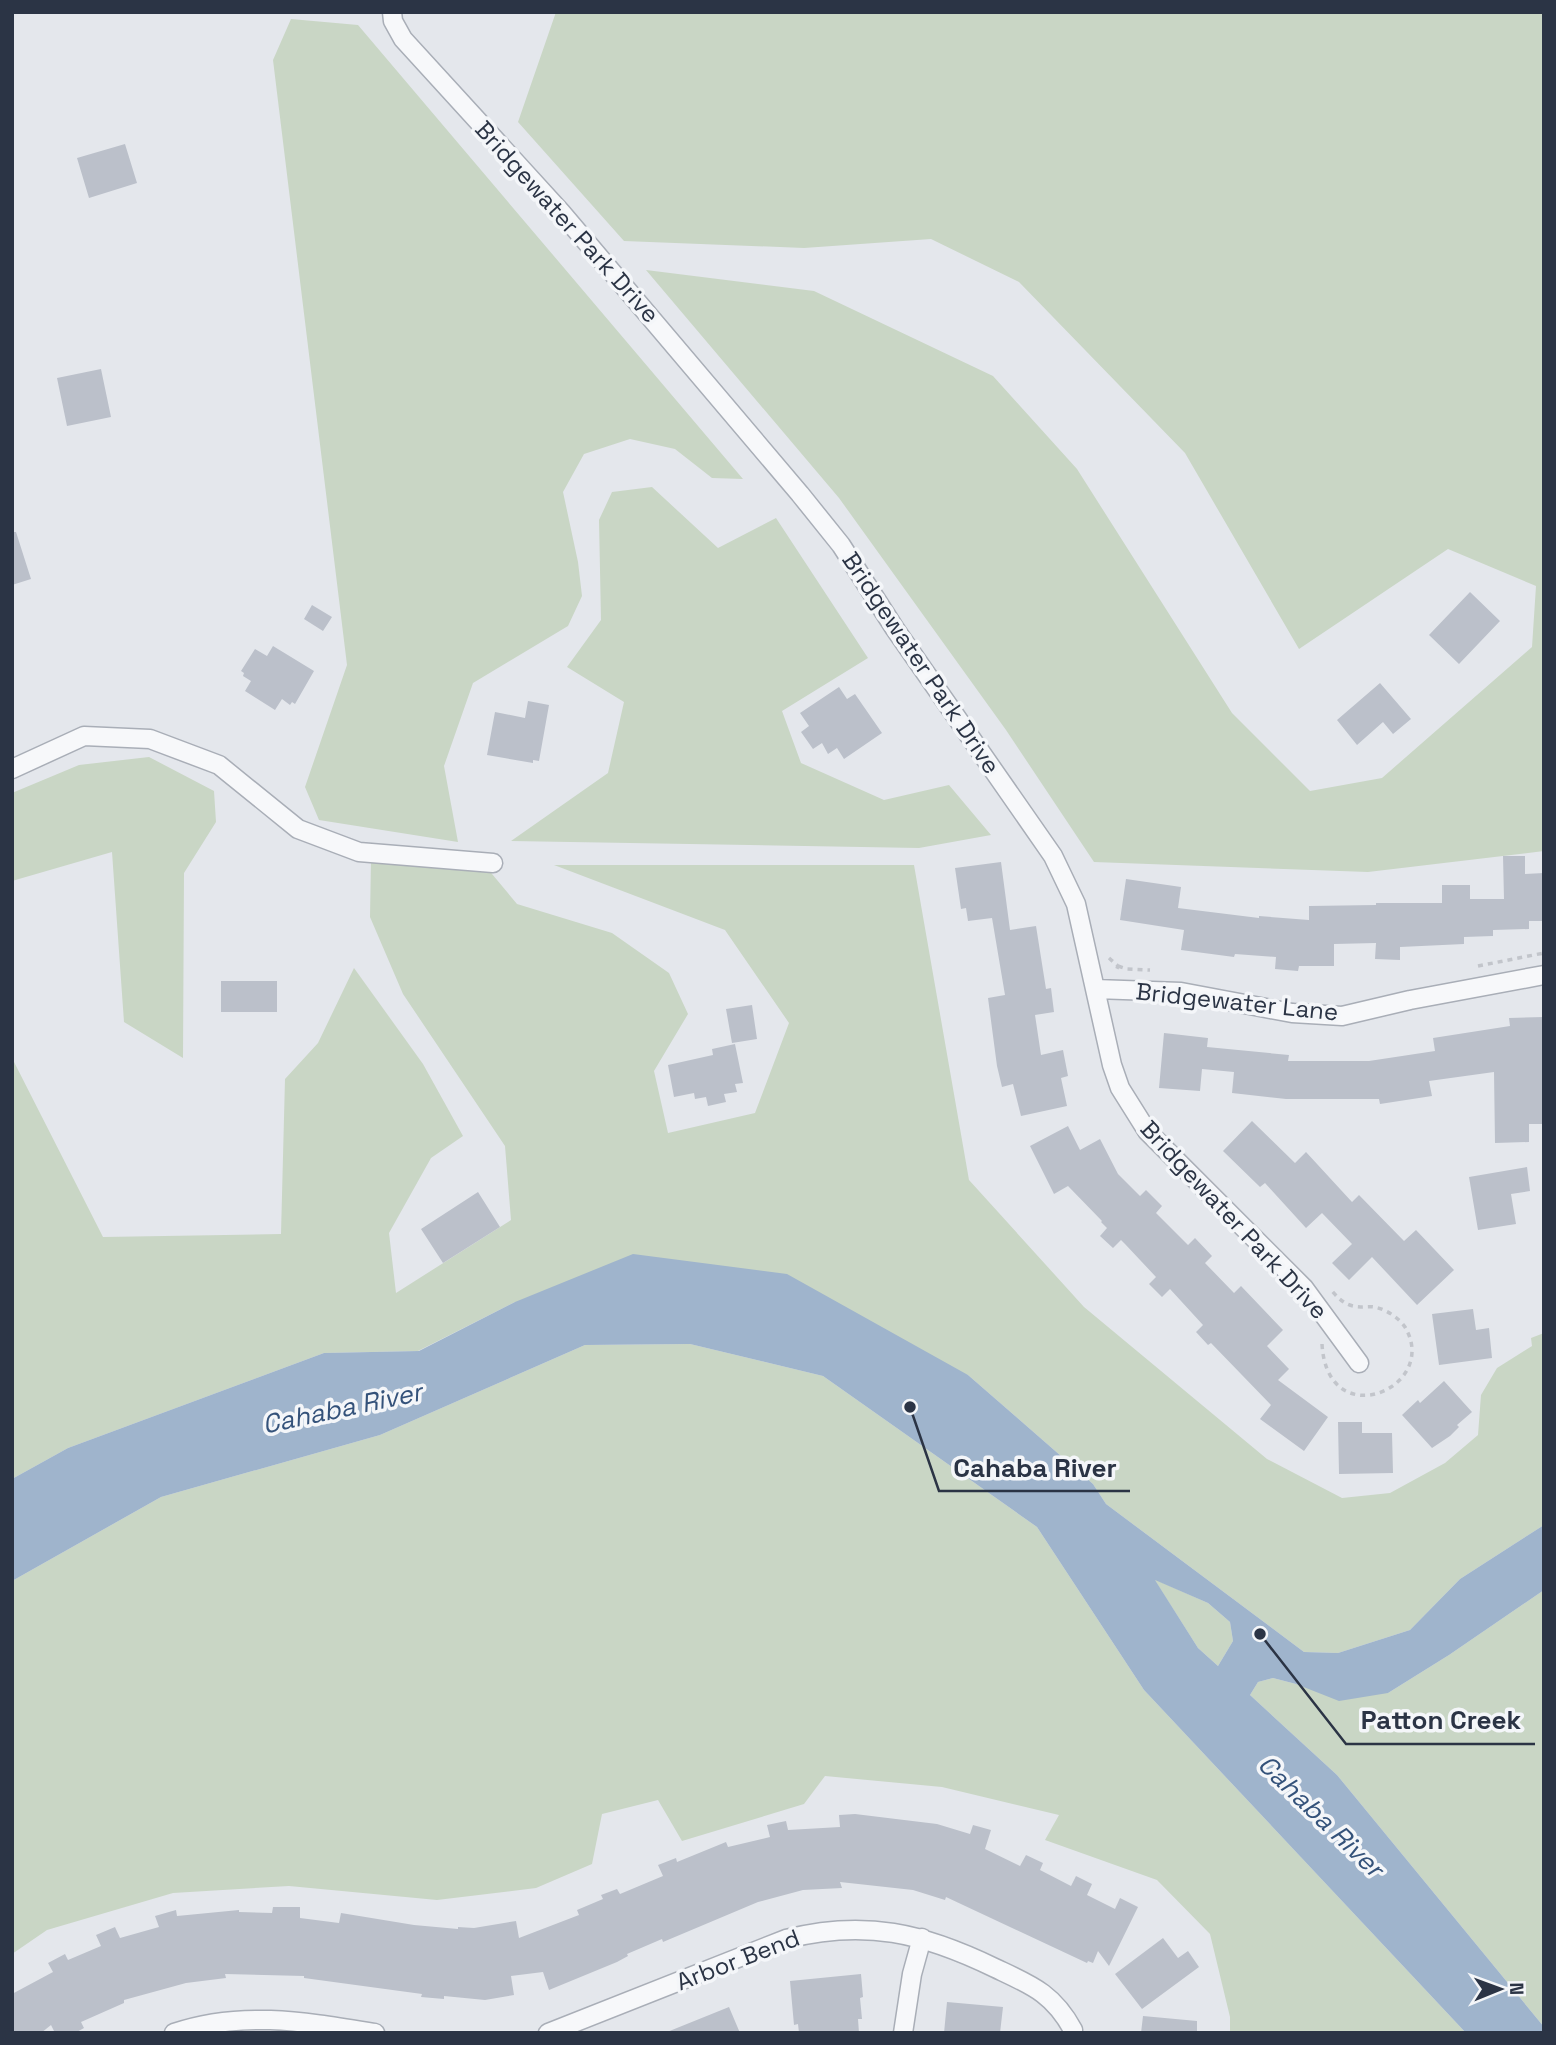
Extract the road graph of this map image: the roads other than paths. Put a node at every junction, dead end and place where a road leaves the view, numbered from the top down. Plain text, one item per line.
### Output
1 (392, 12) edge
2 (12, 769) edge
3 (493, 863) dead end
4 (1544, 975) edge
5 (1095, 989) junction
6 (1359, 1363) dead end
7 (922, 1938) junction
8 (1073, 2030) dead end
9 (174, 2033) edge
10 (374, 2033) edge
11 (548, 2033) edge
12 (903, 2033) edge

1 - 5 street, Bridgewater Park Drive
2 - 3 street
4 - 5 street, Bridgewater Lane
5 - 6 street, Bridgewater Park Drive
7 - 8 street, Arbor Bend
7 - 11 street, Arbor Bend
7 - 12 street
9 - 10 street

